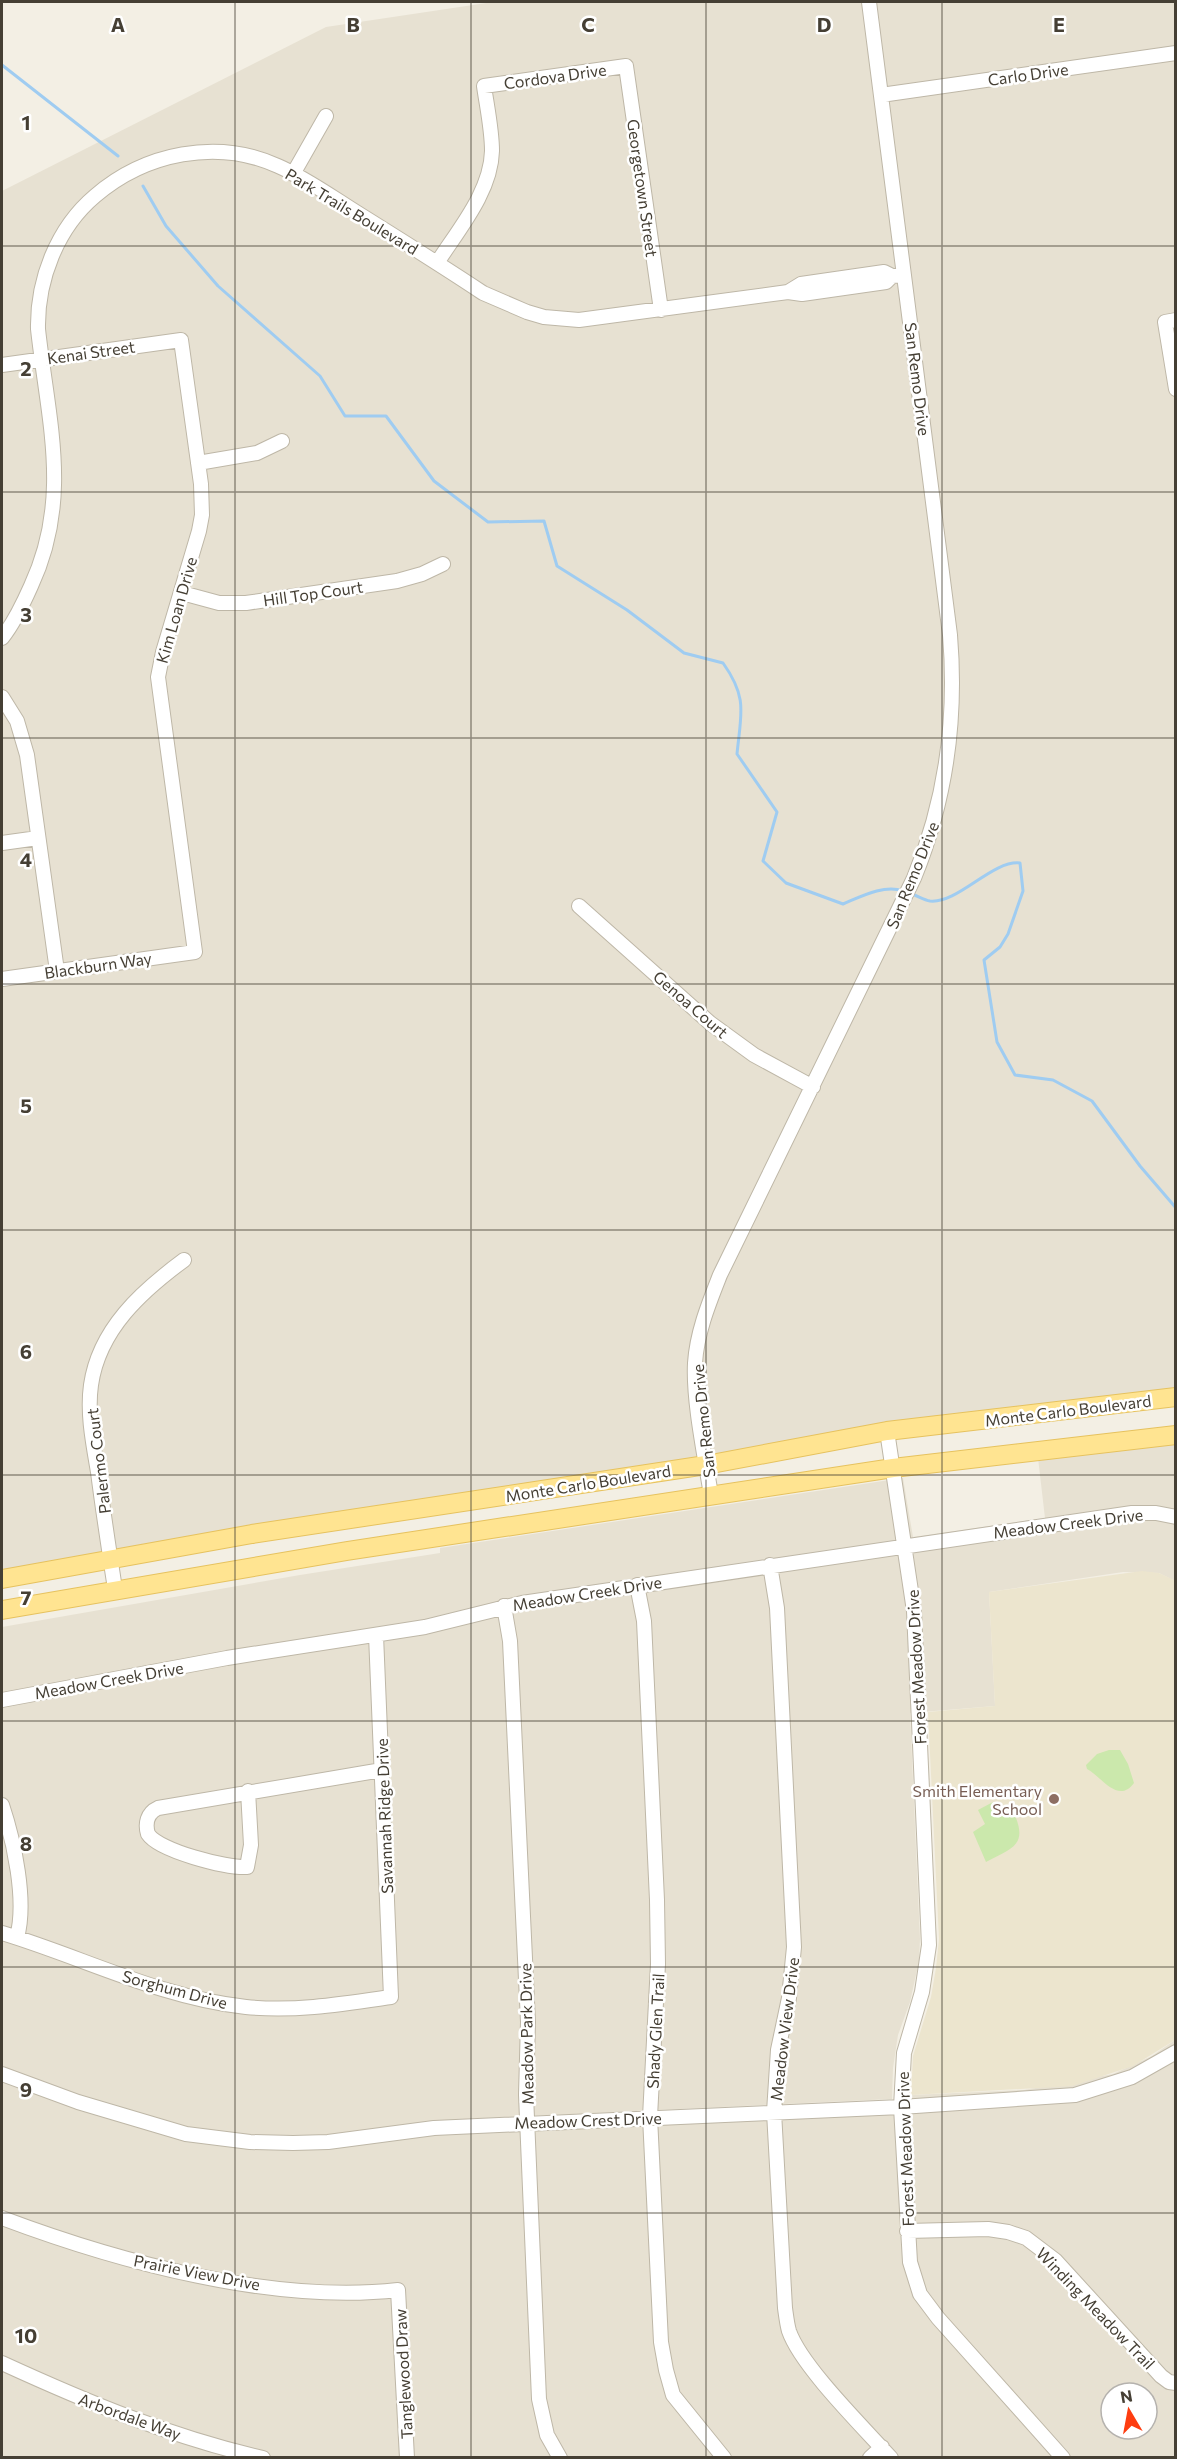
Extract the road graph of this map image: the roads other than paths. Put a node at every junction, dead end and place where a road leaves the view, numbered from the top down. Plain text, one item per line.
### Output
1 (869, 2) edge
2 (1176, 52) edge
3 (626, 66) joint
4 (881, 95) junction
5 (326, 116) dead end
6 (293, 174) junction
7 (437, 263) junction
8 (898, 276) junction
9 (661, 310) junction
10 (1170, 321) edge
11 (182, 340) joint
12 (41, 359) junction
13 (2, 364) edge
14 (1176, 389) edge
15 (282, 441) dead end
16 (198, 462) junction
17 (443, 564) dead end
18 (182, 593) junction
19 (2, 638) edge
20 (2, 697) edge
21 (38, 838) junction
22 (2, 843) edge
23 (579, 906) dead end
24 (195, 952) joint
25 (57, 971) junction
26 (2, 979) edge
27 (813, 1087) junction
28 (184, 1260) dead end
29 (1176, 1397) edge
30 (887, 1431) junction
31 (1176, 1435) edge
32 (706, 1466) junction
33 (893, 1468) junction
34 (711, 1496) junction
35 (1176, 1517) edge
36 (905, 1546) junction
37 (111, 1559) junction
38 (770, 1564) junction
39 (2, 1579) edge
40 (637, 1585) junction
41 (115, 1589) junction
42 (504, 1606) junction
43 (2, 1610) edge
44 (376, 1635) junction
45 (2, 1700) edge
46 (382, 1770) junction
47 (248, 1791) junction
48 (2, 1805) edge
49 (2, 1933) edge
50 (17, 1937) junction
51 (391, 1997) joint
52 (1176, 2052) edge
53 (2, 2074) edge
54 (901, 2107) junction
55 (774, 2112) junction
56 (651, 2117) junction
57 (527, 2122) junction
58 (2, 2218) edge
59 (908, 2231) junction
60 (398, 2290) joint
61 (2, 2362) edge
62 (1176, 2383) edge
63 (887, 2452) edge
64 (263, 2457) edge
65 (407, 2457) edge
66 (560, 2457) edge
67 (724, 2457) edge
68 (870, 2457) edge
69 (1064, 2457) edge

1 - 4 street, San Remo Drive
2 - 4 street, Carlo Drive
3 - 7 street, Cordova Drive
3 - 9 street, Georgetown Street
4 - 8 street, San Remo Drive
5 - 6 street
6 - 7 street, Park Trails Boulevard
6 - 12 street, Park Trails Boulevard
7 - 9 street, Park Trails Boulevard
8 - 9 street, Park Trails Boulevard
8 - 27 street, San Remo Drive
10 - 14 street
11 - 12 street, Kenai Street
11 - 16 street, Kim Loan Drive
12 - 13 street, Kenai Street
12 - 19 street, Park Trails Boulevard
15 - 16 street
16 - 18 street, Kim Loan Drive
17 - 18 street, Hill Top Court
18 - 24 street, Kim Loan Drive
20 - 21 street
21 - 22 street
21 - 25 street
23 - 27 street, Genoa Court
24 - 25 street, Blackburn Way
25 - 26 street, Blackburn Way
27 - 32 street, San Remo Drive
28 - 37 street, Palermo Court
29 - 30 main road, Monte Carlo Boulevard
30 - 32 main road, Monte Carlo Boulevard
30 - 33 street, Forest Meadow Drive
31 - 33 main road, Monte Carlo Boulevard
32 - 34 street, San Remo Drive
32 - 37 main road, Monte Carlo Boulevard
33 - 34 main road, Monte Carlo Boulevard
33 - 36 street, Forest Meadow Drive
34 - 41 main road, Monte Carlo Boulevard
35 - 36 street, Meadow Creek Drive
36 - 38 street, Meadow Creek Drive
36 - 54 street, Forest Meadow Drive
37 - 39 main road, Monte Carlo Boulevard
37 - 41 street, Palermo Court
38 - 40 street, Meadow Creek Drive
38 - 55 street, Meadow View Drive
40 - 42 street, Meadow Creek Drive
40 - 56 street, Shady Glen Trail
41 - 43 main road, Monte Carlo Boulevard
42 - 44 street, Meadow Creek Drive
42 - 57 street, Meadow Park Drive
44 - 45 street, Meadow Creek Drive
44 - 46 street, Savannah Ridge Drive
46 - 47 street
46 - 51 street, Savannah Ridge Drive
47 - 47 street
48 - 50 street
49 - 50 street, Sorghum Drive
50 - 51 street, Sorghum Drive
52 - 54 street, Meadow Crest Drive
53 - 57 street, Meadow Crest Drive
54 - 55 street, Meadow Crest Drive
54 - 59 street, Forest Meadow Drive
55 - 56 street, Meadow Crest Drive
55 - 63 street, Meadow View Drive
56 - 57 street, Meadow Crest Drive
56 - 67 street, Shady Glen Trail
57 - 66 street, Meadow Park Drive
58 - 60 street, Prairie View Drive
59 - 62 street, Winding Meadow Trail
59 - 69 street, Forest Meadow Drive
60 - 65 street, Tanglewood Draw
61 - 64 street, Arbordale Way
63 - 68 street

